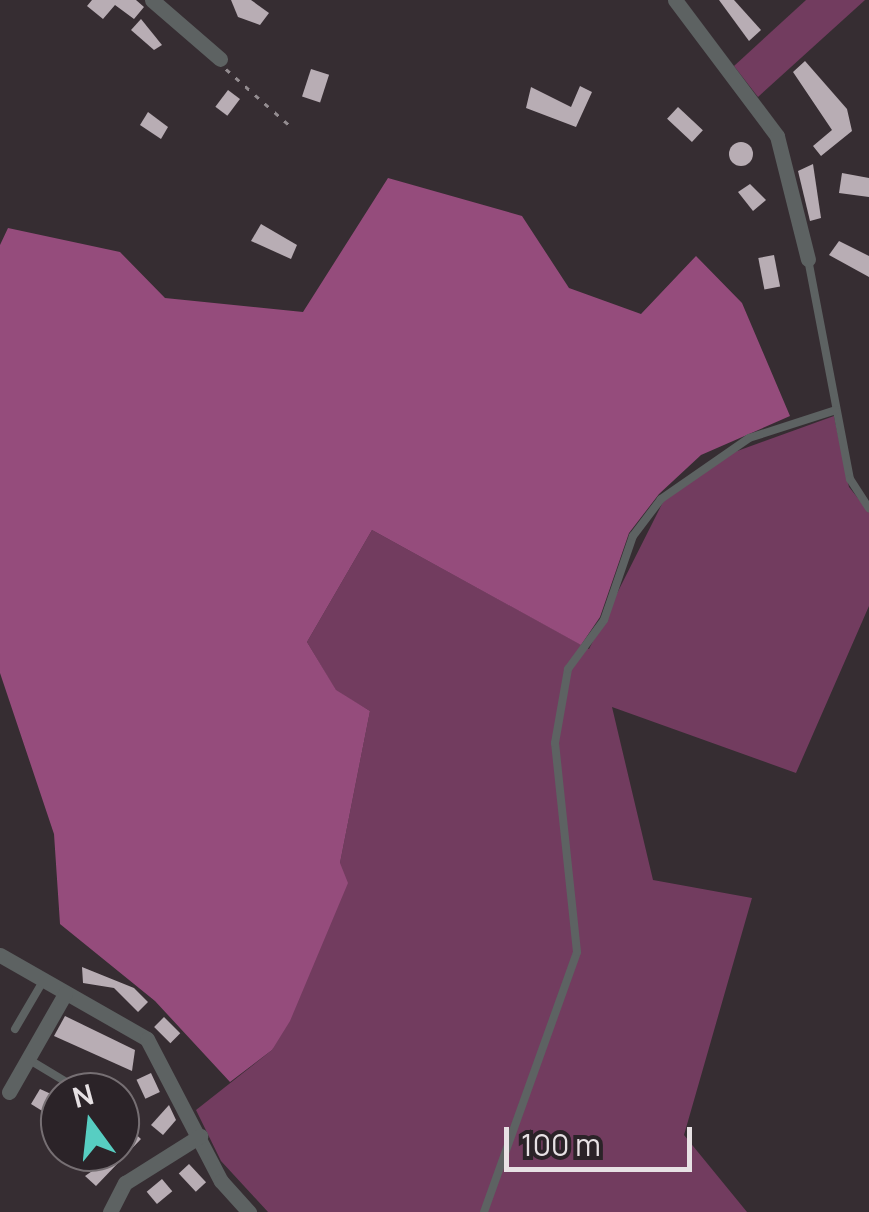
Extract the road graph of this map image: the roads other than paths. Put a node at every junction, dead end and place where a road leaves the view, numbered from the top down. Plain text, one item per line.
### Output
1 (152, 0) edge
2 (676, 0) edge
3 (220, 59) road end
4 (808, 259) joint
5 (836, 410) junction
6 (869, 508) edge
7 (0, 956) edge
8 (42, 983) junction
9 (65, 994) junction
10 (16, 1029) dead end
11 (28, 1058) junction
12 (51, 1072) edge
13 (9, 1092) dead end
14 (200, 1136) junction
15 (110, 1212) edge
16 (249, 1212) edge
17 (484, 1212) edge

1 - 3 street
2 - 4 street
4 - 5 lane
5 - 6 lane
5 - 17 lane
7 - 8 street
8 - 9 street
8 - 10 lane
9 - 11 street
9 - 14 street
11 - 12 lane
11 - 13 street
14 - 15 street
14 - 16 street

